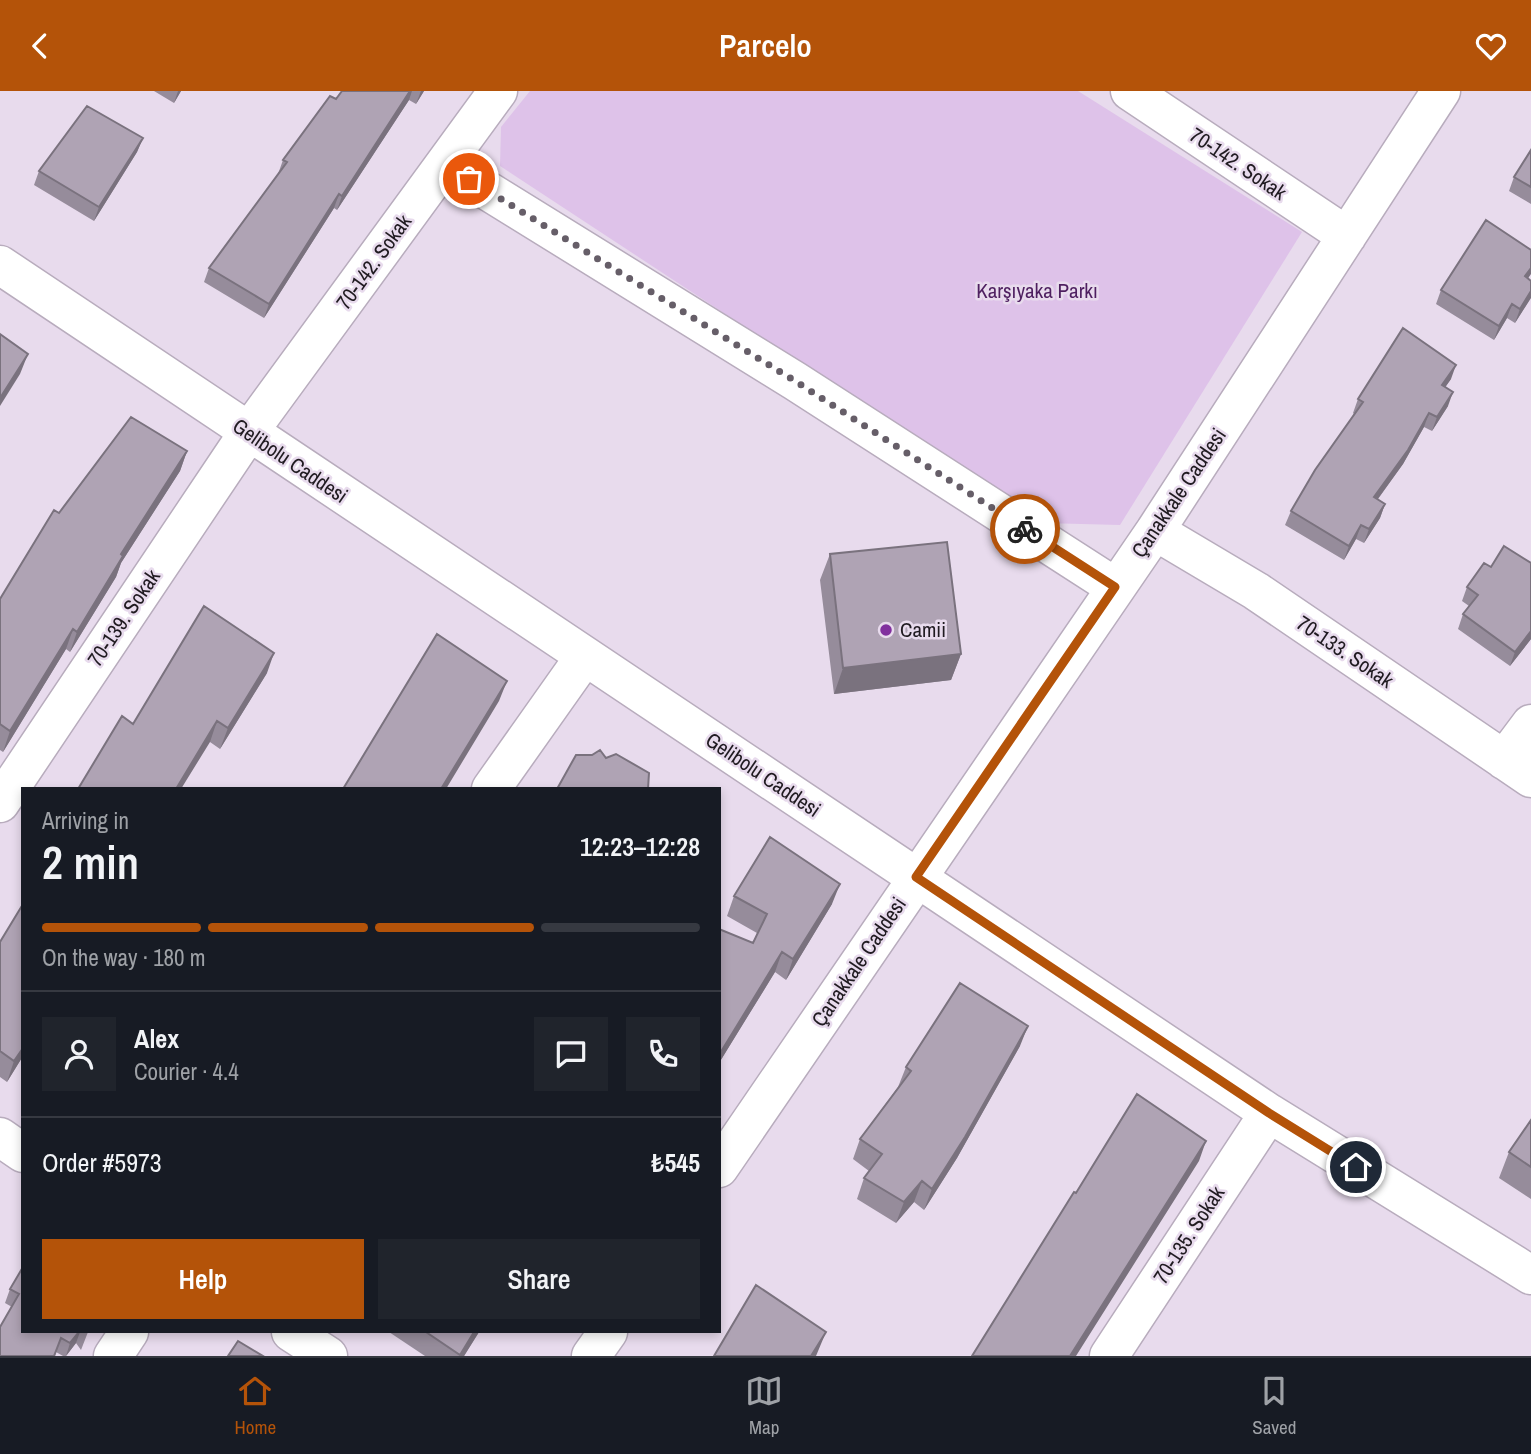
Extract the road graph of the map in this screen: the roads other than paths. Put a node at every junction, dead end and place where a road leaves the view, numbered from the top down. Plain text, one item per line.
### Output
1 (498, 91) edge
2 (1130, 91) edge
3 (1441, 91) edge
4 (446, 165) junction
5 (1347, 236) junction
6 (0, 265) edge
7 (248, 433) junction
8 (1155, 531) junction
9 (1115, 587) junction
10 (584, 656) junction
11 (1531, 725) edge
12 (1518, 769) edge
13 (492, 787) edge
14 (0, 803) edge
15 (916, 877) junction
16 (1269, 1113) junction
17 (0, 1137) edge
18 (21, 1152) edge
19 (721, 1165) edge
20 (1531, 1275) edge
21 (128, 1333) edge
22 (293, 1333) edge
23 (607, 1333) edge
24 (113, 1356) edge
25 (328, 1356) edge
26 (592, 1356) edge
27 (1109, 1356) edge

1 - 4 street, 70-142. Sokak
2 - 5 street, 70-142. Sokak
3 - 5 street, Çanakkale Caddesi
4 - 7 street, 70-142. Sokak
4 - 9 street
5 - 8 street, Çanakkale Caddesi
6 - 7 street, Gelibolu Caddesi
7 - 10 street, Gelibolu Caddesi
7 - 14 street, 70-139. Sokak
8 - 9 street, Çanakkale Caddesi
8 - 12 street, 70-133. Sokak
9 - 15 street, Çanakkale Caddesi
10 - 13 street
10 - 15 street, Gelibolu Caddesi
11 - 12 street
15 - 16 street, Gelibolu Caddesi
15 - 19 street, Çanakkale Caddesi
16 - 20 street, Gelibolu Caddesi
16 - 27 street, 70-135. Sokak
17 - 18 street
21 - 24 street
22 - 25 street
23 - 26 street

